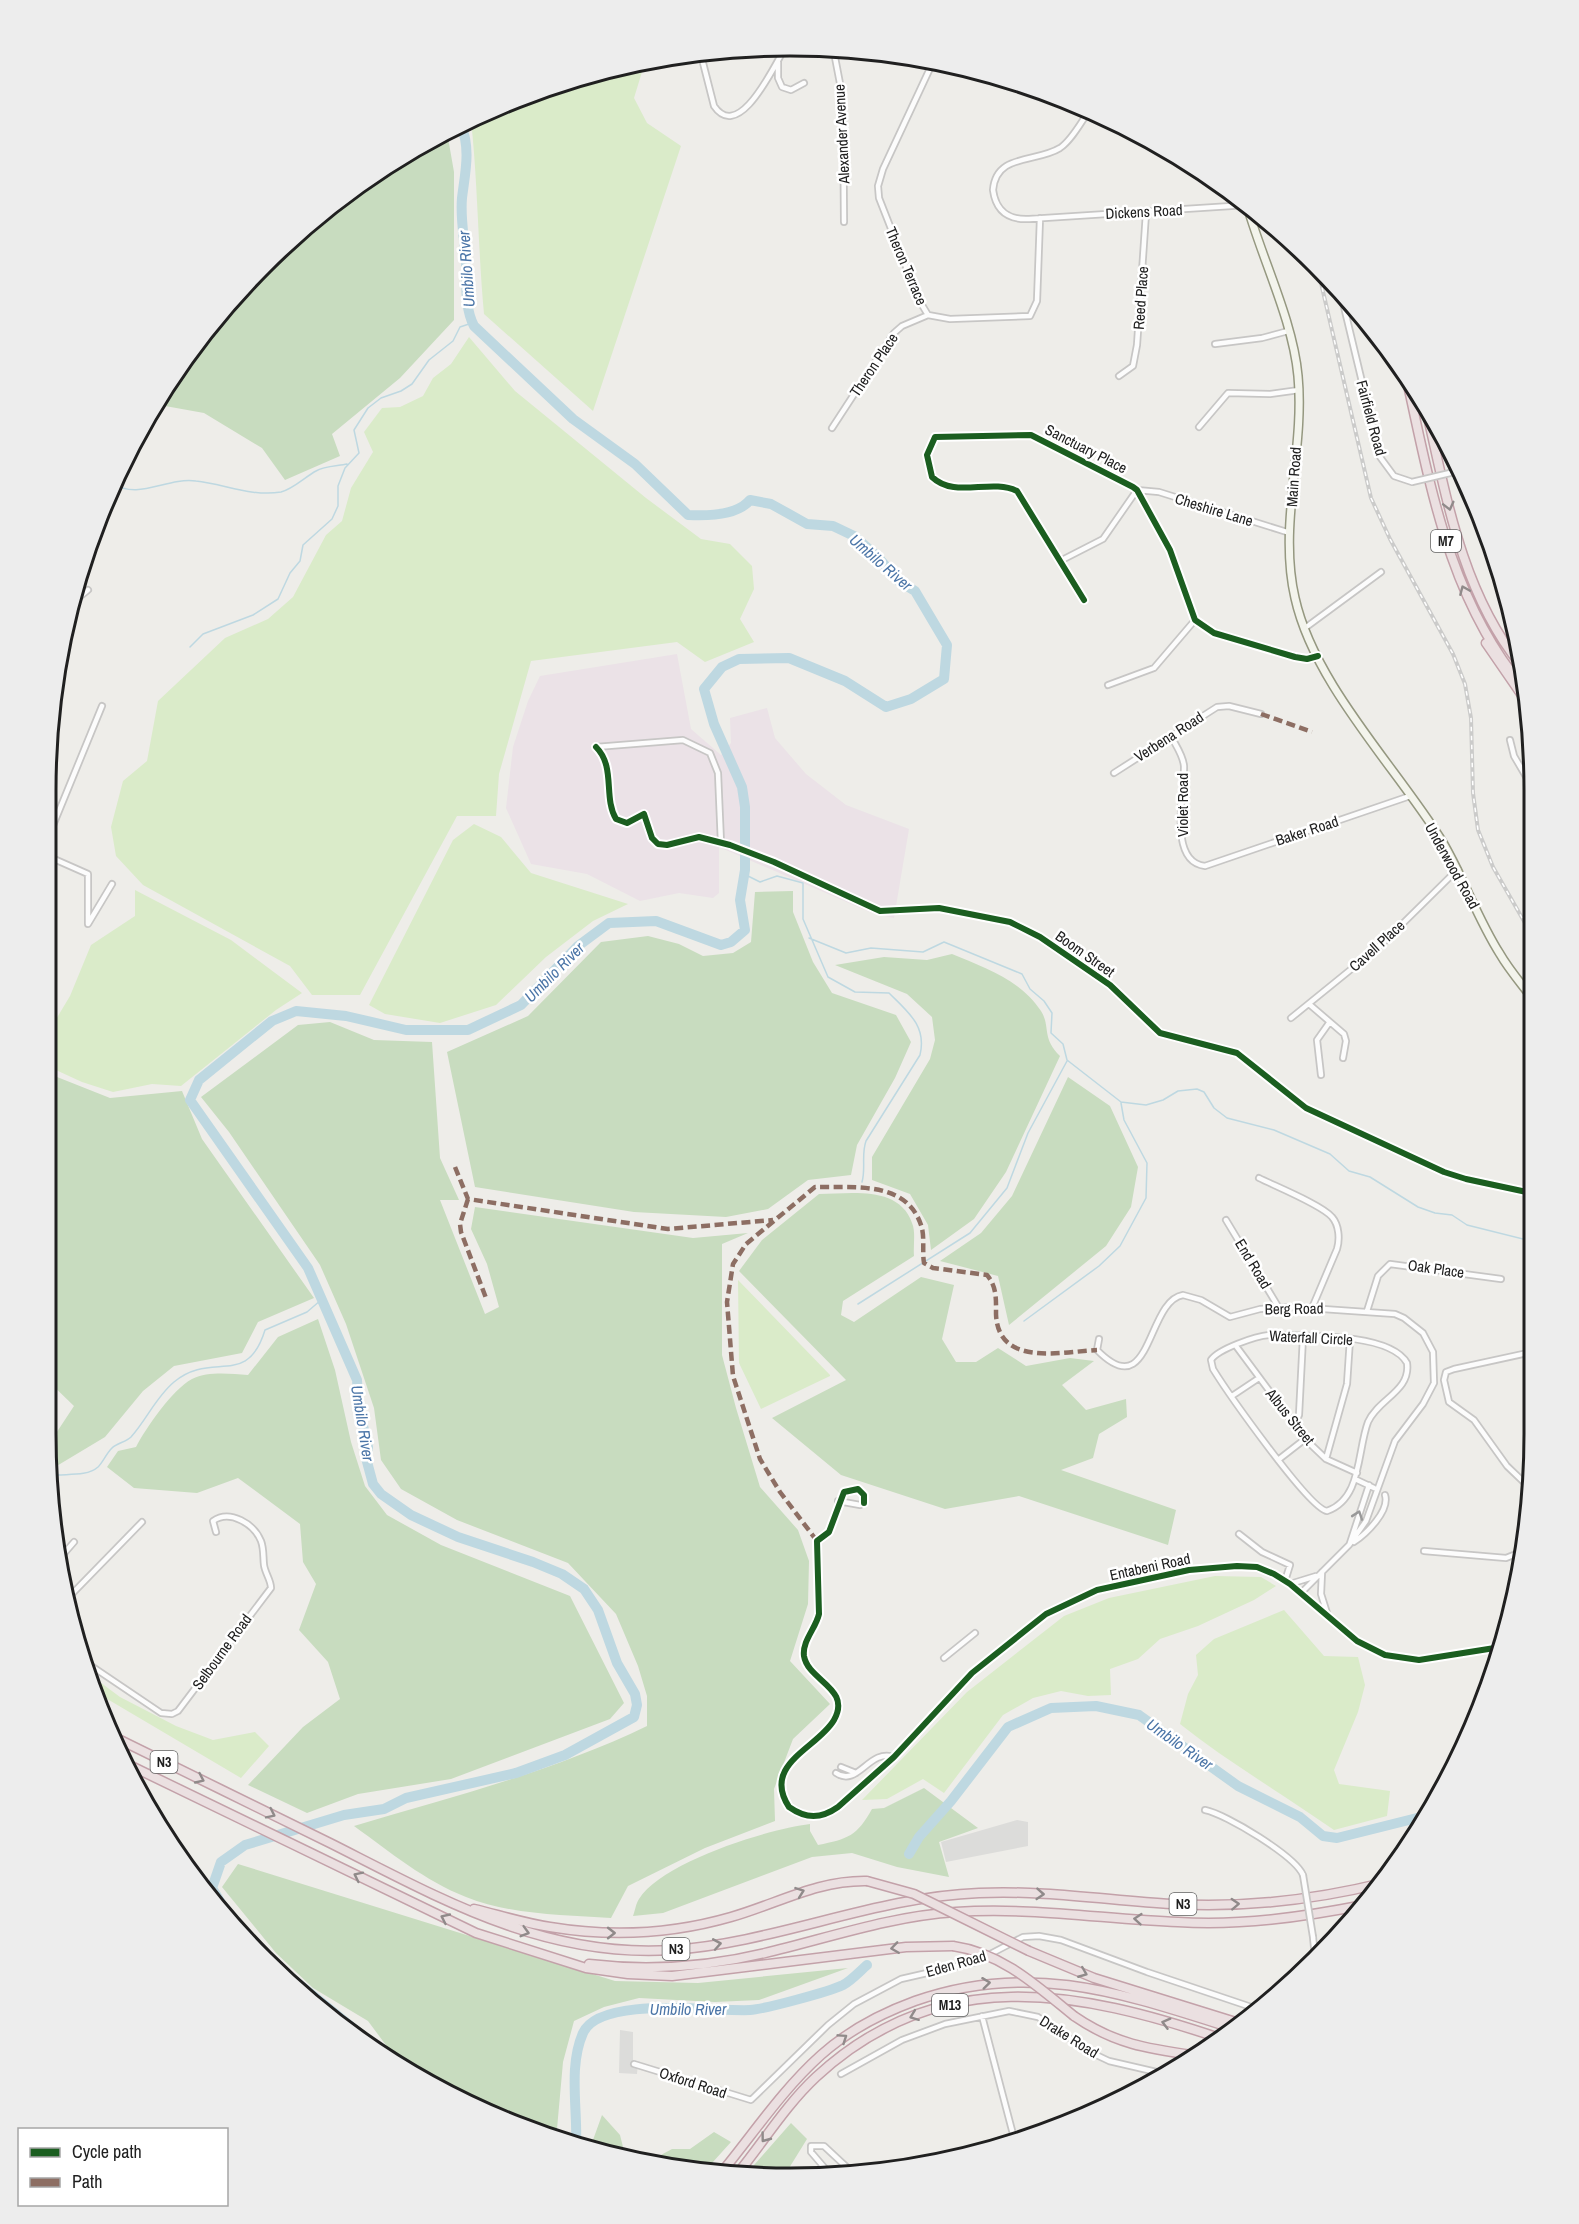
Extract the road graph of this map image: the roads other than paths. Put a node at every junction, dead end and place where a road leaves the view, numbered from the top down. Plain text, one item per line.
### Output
1 (780, 56) edge
2 (835, 57) edge
3 (778, 59) junction
4 (703, 61) edge
5 (930, 69) edge
6 (804, 83) dead end
7 (1084, 117) edge
8 (1232, 204) edge
9 (1146, 213) junction
10 (1040, 218) junction
11 (1253, 221) edge
12 (844, 222) dead end
13 (1345, 311) edge
14 (928, 315) junction
15 (1288, 331) junction
16 (1215, 344) dead end
17 (1119, 376) dead end
18 (1299, 390) junction
19 (1413, 403) edge
20 (1199, 427) dead end
21 (832, 428) dead end
22 (1433, 437) edge
23 (1451, 473) edge
24 (1137, 490) junction
25 (1290, 533) junction
26 (1060, 561) junction
27 (1381, 572) dead end
28 (88, 591) dead end
29 (82, 595) edge
30 (1084, 600) dead end
31 (1476, 616) junction
32 (1195, 620) junction
33 (1305, 628) junction
34 (1509, 648) edge
35 (1318, 656) junction
36 (1514, 674) edge
37 (1108, 686) dead end
38 (1516, 687) edge
39 (102, 706) dead end
40 (1261, 714) dead end
41 (1171, 736) junction
42 (1371, 739) joint
43 (1510, 740) dead end
44 (1523, 772) edge
45 (1114, 773) dead end
46 (1410, 796) junction
47 (56, 818) edge
48 (721, 843) junction
49 (56, 860) edge
50 (1205, 866) joint
51 (1458, 868) junction
52 (112, 884) dead end
53 (1524, 987) edge
54 (1309, 1004) junction
55 (1291, 1018) dead end
56 (1329, 1023) junction
57 (1343, 1058) dead end
58 (1321, 1075) dead end
59 (1259, 1178) dead end
60 (1524, 1191) edge
61 (1226, 1220) dead end
62 (1501, 1278) dead end
63 (1279, 1308) junction
64 (1312, 1308) junction
65 (1367, 1311) junction
66 (1303, 1337) junction
67 (1099, 1339) dead end
68 (1350, 1339) junction
69 (1236, 1346) junction
70 (1524, 1354) edge
71 (1259, 1378) junction
72 (1232, 1395) junction
73 (1293, 1426) junction
74 (1305, 1439) junction
75 (1326, 1459) junction
76 (1278, 1460) junction
77 (1357, 1473) junction
78 (1355, 1479) junction
79 (1522, 1481) edge
80 (1385, 1495) dead end
81 (838, 1501) junction
82 (142, 1522) dead end
83 (216, 1532) dead end
84 (1239, 1534) dead end
85 (74, 1542) dead end
86 (1349, 1545) junction
87 (1424, 1551) dead end
88 (66, 1552) edge
89 (1513, 1555) edge
90 (1321, 1573) junction
91 (1287, 1582) junction
92 (73, 1592) edge
93 (1301, 1593) junction
94 (1328, 1616) junction
95 (975, 1633) dead end
96 (1491, 1649) edge
97 (944, 1658) dead end
98 (93, 1667) edge
99 (123, 1741) edge
100 (894, 1757) junction
101 (841, 1767) dead end
102 (136, 1768) edge
103 (836, 1773) dead end
104 (856, 1773) junction
105 (1205, 1810) dead end
106 (1369, 1885) edge
107 (450, 1903) junction
108 (1350, 1907) edge
109 (1314, 1945) joint
110 (1314, 1948) edge
111 (538, 1955) junction
112 (1249, 2006) edge
113 (982, 2016) junction
114 (1231, 2021) edge
115 (1224, 2026) edge
116 (1210, 2036) edge
117 (1183, 2053) edge
118 (634, 2064) dead end
119 (1153, 2072) edge
120 (841, 2074) dead end
121 (751, 2100) joint
122 (1013, 2133) edge
123 (727, 2165) edge
124 (846, 2166) edge
125 (743, 2167) edge
126 (824, 2167) edge

1 - 3 street
2 - 12 street, Alexander Avenue
3 - 4 street
3 - 6 street
5 - 14 street, Theron Terrace
7 - 10 street, Dickens Road
8 - 9 street, Dickens Road
9 - 10 street, Dickens Road
9 - 17 street, Reed Place
10 - 14 street, Theron Terrace
11 - 15 main road, Main Road
13 - 23 street, Fairfield Road, bridge
14 - 21 street, Theron Place
15 - 16 street
15 - 18 main road, Main Road
18 - 20 street
18 - 25 main road, Main Road
31 -> 19 highway, M7
22 -> 34 highway, M7
24 - 25 street, Cheshire Lane
24 - 26 street
24 - 26 street, Sanctuary Place
24 - 32 street, Sanctuary Place
25 - 33 main road, Main Road
26 - 30 street, Sanctuary Place
27 - 33 street
28 - 29 street
31 - 36 highway, M7
31 - 38 highway
32 - 35 street
32 - 37 street
33 - 35 main road, Main Road
35 - 42 main road, Main Road
39 - 47 street
40 - 41 street, Verbena Road
41 - 45 street, Verbena Road
41 - 50 street, Violet Road
42 - 46 main road, Underwood Road
43 - 44 street
46 - 50 street, Baker Road
46 - 51 main road, Underwood Road
48 - 48 street, Boom Street
48 - 60 street, Boom Street
49 - 52 street
51 - 53 main road, Underwood Road
51 - 54 street, Cavell Place
54 - 55 street, Cavell Place
54 - 56 street
56 - 57 street
56 - 58 street
59 - 64 street
61 - 63 street, End Road
62 - 65 street, Oak Place
63 - 64 street, Berg Road
63 - 67 street, Berg Road
64 - 65 street, Berg Road
65 - 86 street, Berg Road
66 - 68 street, Waterfall Circle
66 - 69 street, Waterfall Circle
66 - 73 street
68 - 75 street
68 - 77 street, Waterfall Circle
69 - 71 street, Albus Street
69 - 72 street, Waterfall Circle
70 - 79 street
71 - 72 street
71 - 73 street, Albus Street
72 - 76 street, Waterfall Circle
73 - 74 street, Albus Street
74 - 75 street, Albus Street
74 - 76 street
75 - 77 street, Albus Street
76 - 78 street, Waterfall Circle
77 - 78 street, Waterfall Circle
86 -> 78 street
80 - 86 street
81 - 81 street
81 - 100 street, Entabeni Road
82 - 92 street
83 - 98 street, Selbourne Road
84 - 91 street
85 - 88 street
86 - 90 street
87 - 89 street
90 - 91 street
90 - 93 street
90 - 94 street
91 - 93 street, Entabeni Road
91 - 100 street, Entabeni Road
93 - 94 street, Entabeni Road
94 - 96 street, Entabeni Road
95 - 97 street
99 -> 107 highway, N3
100 - 104 street
101 - 104 street
111 -> 102 highway, N3
103 - 104 street
105 - 109 street, bridge
107 -> 106 highway, N3
107 -> 114 highway, bridge
108 -> 111 highway, N3
109 - 110 street
117 -> 111 highway, bridge
112 - 121 street, Eden Road
113 - 119 street, Drake Road
113 - 120 street, Drake Road
113 - 122 street
123 -> 115 highway, M13
116 -> 125 highway, M13
118 - 121 street, Oxford Road
124 - 126 street

